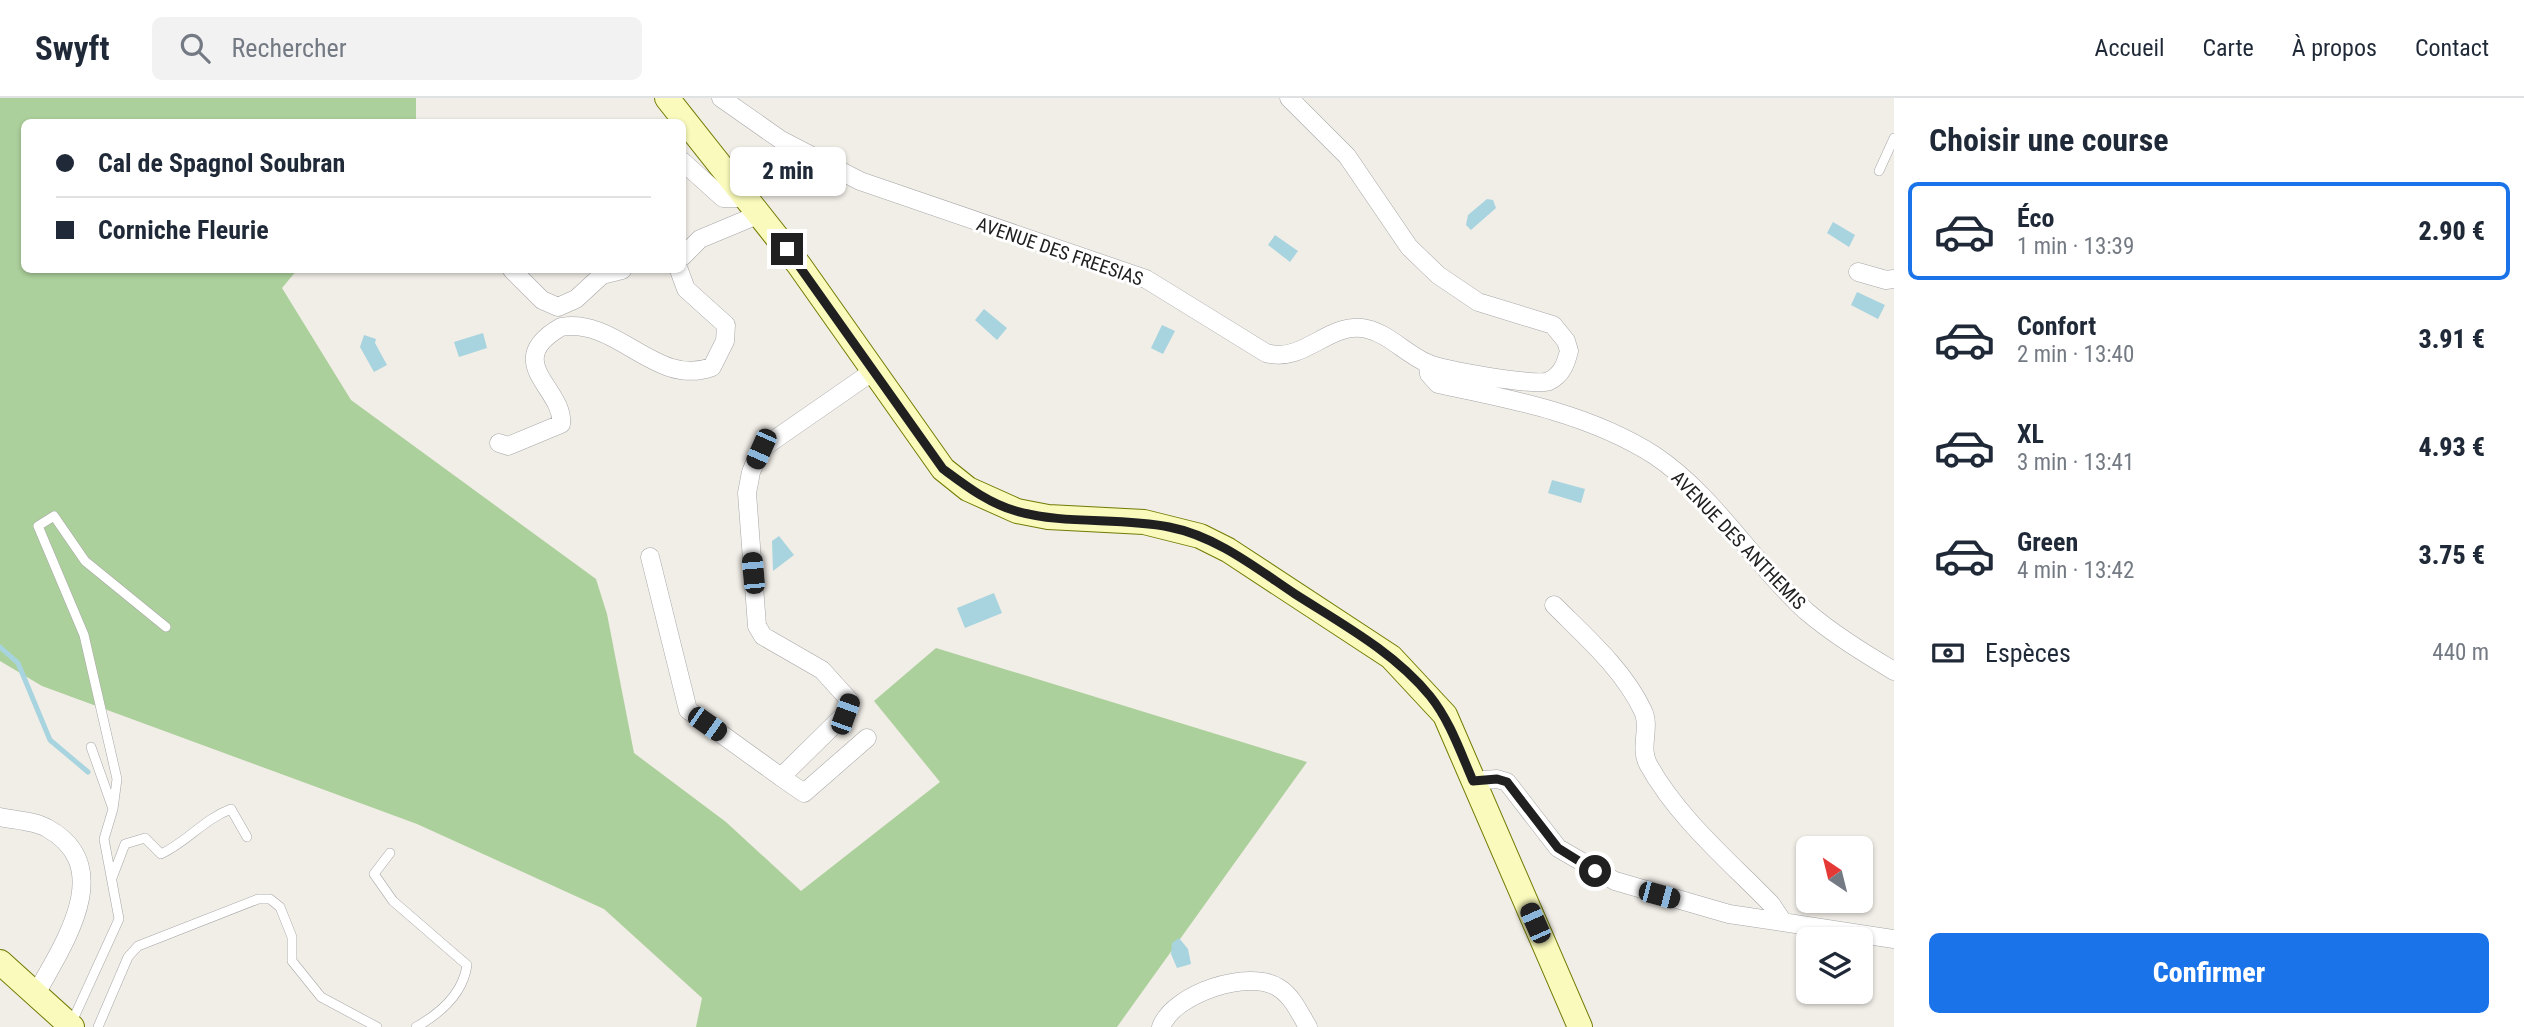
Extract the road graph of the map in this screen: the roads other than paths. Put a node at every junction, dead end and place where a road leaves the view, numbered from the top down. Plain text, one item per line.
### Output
1 (667, 98) edge
2 (721, 98) edge
3 (1289, 98) edge
4 (684, 119) edge
5 (686, 122) edge
6 (1894, 138) edge
7 (686, 165) edge
8 (1879, 171) dead end
9 (754, 206) junction
10 (686, 253) edge
11 (1858, 272) dead end
12 (515, 273) edge
13 (610, 273) edge
14 (680, 273) edge
15 (1894, 279) edge
16 (1428, 364) junction
17 (872, 372) junction
18 (499, 443) dead end
19 (650, 557) dead end
20 (1554, 605) dead end
21 (166, 627) dead end
22 (1894, 671) edge
23 (867, 738) dead end
24 (91, 747) dead end
25 (781, 777) junction
26 (1473, 781) junction
27 (113, 809) junction
28 (0, 817) edge
29 (247, 837) dead end
30 (390, 853) dead end
31 (111, 879) junction
32 (1781, 919) junction
33 (1894, 939) edge
34 (0, 962) edge
35 (36, 994) junction
36 (71, 1026) edge
37 (98, 1027) edge
38 (377, 1027) edge
39 (416, 1027) edge
40 (1161, 1027) edge
41 (1308, 1027) edge
42 (1580, 1027) edge

1 - 4 main road
2 - 16 street, AVENUE DES FREESIAS
3 - 16 street, AVENUE DES FREESIAS
5 - 9 main road
6 - 8 lane
7 - 9 street
9 - 10 street
9 - 17 main road
11 - 15 street
12 - 13 street
14 - 18 street
16 - 22 street, AVENUE DES ANTHEMIS
17 - 25 street
17 - 26 main road
19 - 25 street
20 - 32 street
21 - 27 lane
23 - 25 street
24 - 27 lane
26 - 32 street
26 - 42 main road
27 - 31 lane
28 - 35 street
29 - 31 lane
30 - 39 lane
31 - 36 lane
32 - 33 street
34 - 35 main road
35 - 36 main road
37 - 38 lane
40 - 41 street

